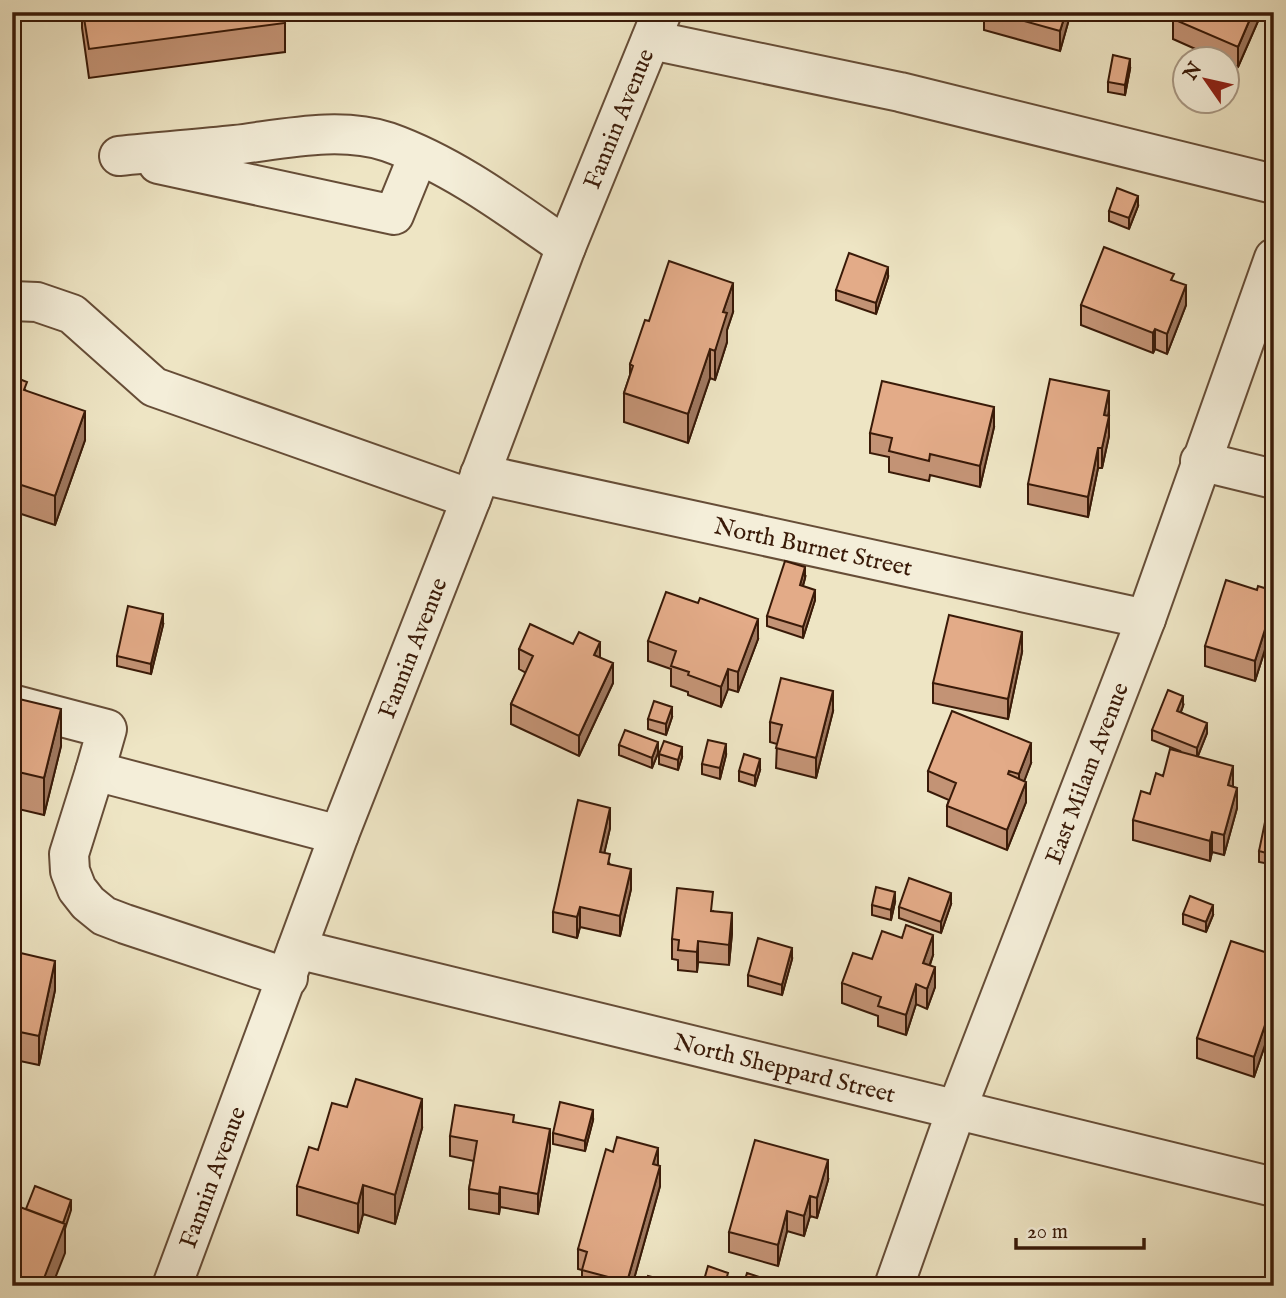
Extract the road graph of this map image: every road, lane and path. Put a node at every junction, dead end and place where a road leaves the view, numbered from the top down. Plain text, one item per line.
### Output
1 (656, 26) edge
2 (418, 156) junction
3 (1274, 184) edge
4 (566, 247) junction
5 (1274, 258) edge
6 (12, 301) edge
7 (1200, 461) junction
8 (1274, 479) edge
9 (475, 487) junction
10 (1146, 619) junction
11 (12, 704) edge
12 (96, 771) junction
13 (339, 835) junction
14 (293, 963) junction
15 (956, 1111) junction
16 (1274, 1187) edge
17 (172, 1286) edge
18 (894, 1286) edge

1 - 3 street
1 - 4 street, Fannin Avenue
2 - 2 street
2 - 4 street
4 - 9 street, Fannin Avenue
5 - 7 street, East Milam Avenue
6 - 9 street, North Burnet Street
7 - 8 street
7 - 10 street, East Milam Avenue
9 - 10 street, North Burnet Street
9 - 13 street, Fannin Avenue
10 - 15 street, East Milam Avenue
11 - 12 street, North Sheppard Street
12 - 13 street
12 - 14 street, North Sheppard Street
13 - 14 street, Fannin Avenue
14 - 15 street, North Sheppard Street
14 - 17 street, Fannin Avenue
15 - 16 street, North Sheppard Street
15 - 18 street, East Milam Avenue

